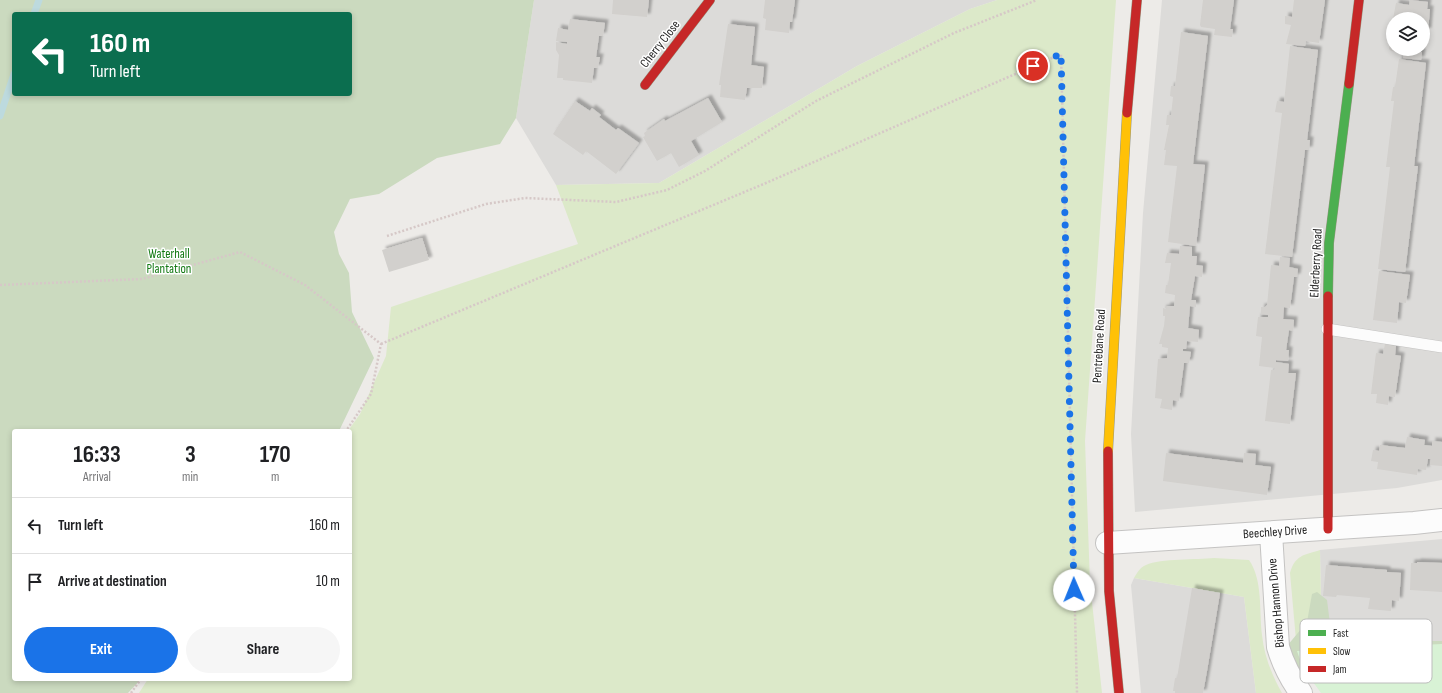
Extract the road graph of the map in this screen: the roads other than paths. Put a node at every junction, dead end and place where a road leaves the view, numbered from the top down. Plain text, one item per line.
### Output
1 (710, 0) edge
2 (1137, 0) edge
3 (1359, 0) edge
4 (645, 85) dead end
5 (1327, 329) junction
6 (1442, 347) edge
7 (1442, 520) edge
8 (1328, 529) junction
9 (1271, 533) junction
10 (1108, 543) junction
11 (1119, 693) edge
12 (1301, 693) edge

1 - 4 street, Cherry Close
2 - 10 street, Pentrebane Road
3 - 5 street, Elderberry Road
5 - 6 lane
5 - 8 street, Elderberry Road
7 - 8 street, Beechley Drive
8 - 9 street, Beechley Drive
9 - 10 street, Beechley Drive
9 - 12 street, Bishop Hannon Drive
10 - 11 street, Pentrebane Road

